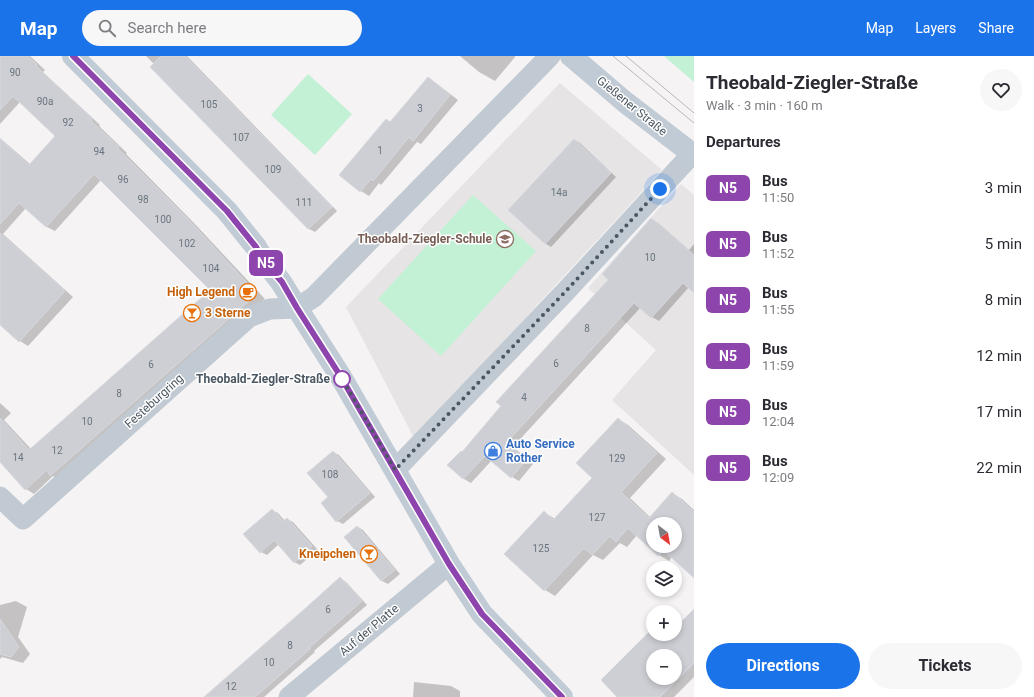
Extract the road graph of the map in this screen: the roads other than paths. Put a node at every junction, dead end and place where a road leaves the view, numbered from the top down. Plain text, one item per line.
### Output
1 (73, 56) edge
2 (550, 56) edge
3 (571, 56) edge
4 (693, 155) edge
5 (297, 308) junction
6 (395, 470) junction
7 (0, 497) edge
8 (449, 564) junction
9 (289, 697) edge
10 (562, 697) edge

1 - 5 street
2 - 5 street
3 - 4 street, Gießener Straße
4 - 6 street
5 - 6 street
5 - 7 street, Festeburgring
6 - 8 street
8 - 9 street, Auf der Platte
8 - 10 street

